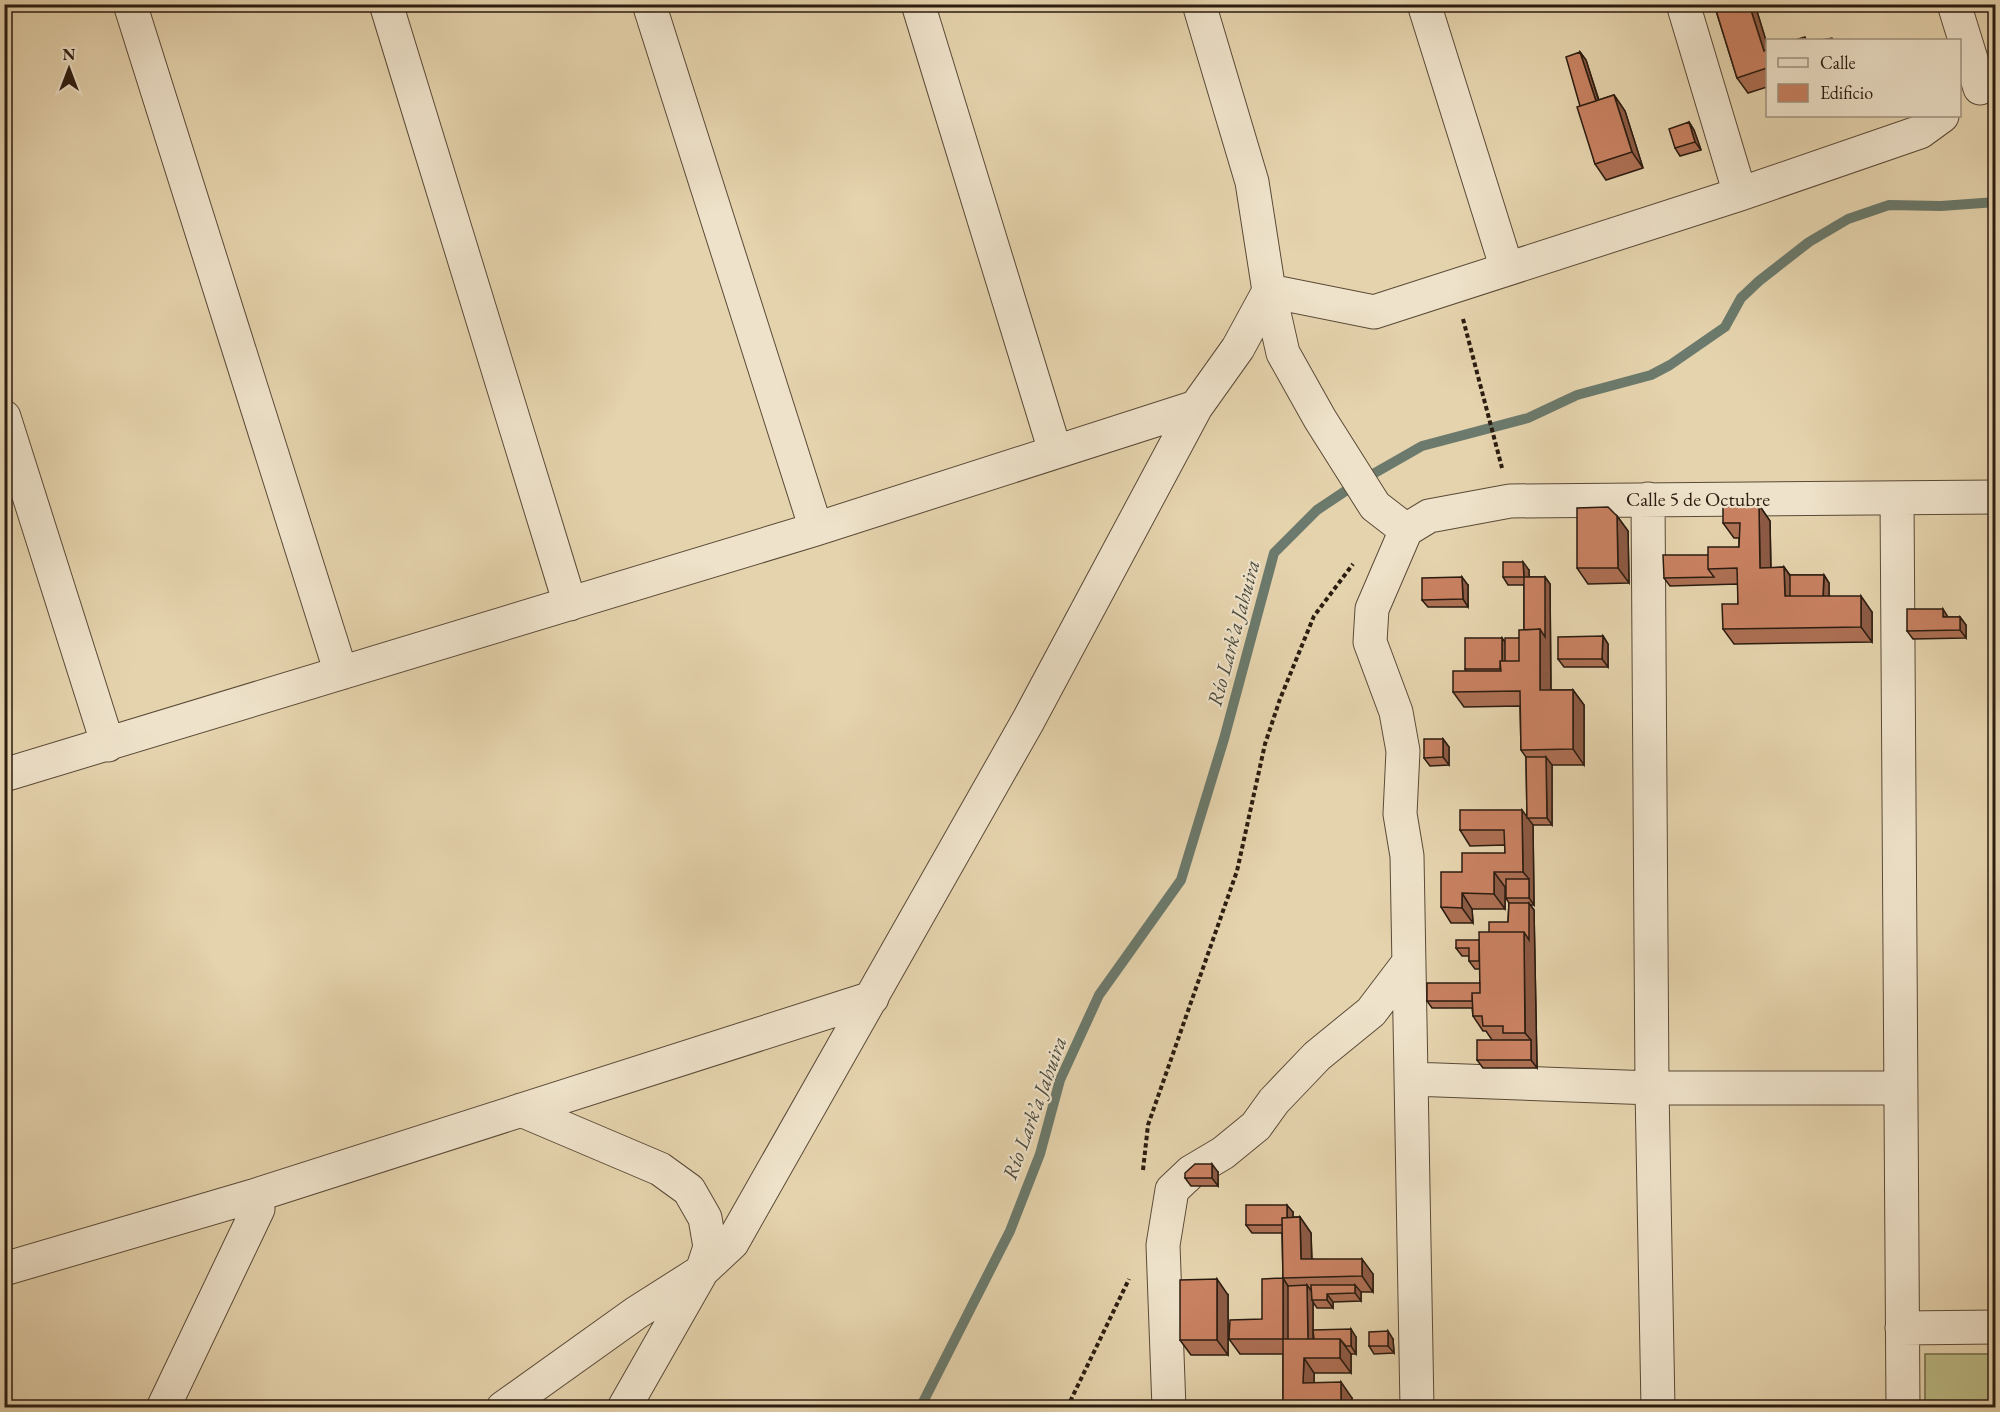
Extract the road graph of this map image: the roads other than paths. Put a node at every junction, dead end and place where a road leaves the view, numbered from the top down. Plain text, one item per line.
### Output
1 (130, 4) edge
2 (386, 4) edge
3 (649, 4) edge
4 (918, 4) edge
5 (1199, 4) edge
6 (1424, 4) edge
7 (1683, 4) edge
8 (1954, 4) edge
9 (1978, 91) edge
10 (1941, 117) edge
11 (1740, 194) junction
12 (1507, 268) junction
13 (1269, 291) junction
14 (1196, 407) junction
15 (4, 417) edge
16 (1056, 451) junction
17 (1897, 498) junction
18 (1995, 498) edge
19 (1648, 500) junction
20 (816, 529) junction
21 (1406, 530) junction
22 (570, 604) junction
23 (341, 673) junction
24 (108, 745) junction
25 (4, 775) edge
26 (1409, 962) junction
27 (872, 998) junction
28 (1412, 1079) junction
29 (1652, 1088) junction
30 (1899, 1088) junction
31 (521, 1110) junction
32 (256, 1195) junction
33 (4, 1269) edge
34 (702, 1271) junction
35 (1995, 1327) edge
36 (1902, 1328) junction
37 (163, 1407) edge
38 (503, 1407) edge
39 (624, 1407) edge
40 (1169, 1407) edge
41 (1417, 1407) edge
42 (1658, 1407) edge
43 (1903, 1407) edge

1 - 23 street
2 - 22 street
3 - 20 street
4 - 16 street
5 - 13 street
6 - 12 street
7 - 11 street
8 - 9 street
10 - 11 street
11 - 12 street
12 - 13 street
13 - 14 street
13 - 21 street
14 - 16 street
14 - 27 street
15 - 24 street
16 - 20 street
17 - 18 street, Calle 5 de Octubre
17 - 19 street, Calle 5 de Octubre
17 - 30 street
19 - 21 street, Calle 5 de Octubre
19 - 29 street
20 - 22 street
21 - 26 street
22 - 23 street
23 - 24 street
24 - 25 street
26 - 28 street
26 - 40 street
27 - 31 street
27 - 34 street
28 - 29 street
28 - 41 street
29 - 30 street
29 - 42 street
30 - 36 street
31 - 32 street
31 - 34 street
32 - 33 street
32 - 37 street
34 - 38 street
34 - 39 street
35 - 36 street
36 - 43 street

